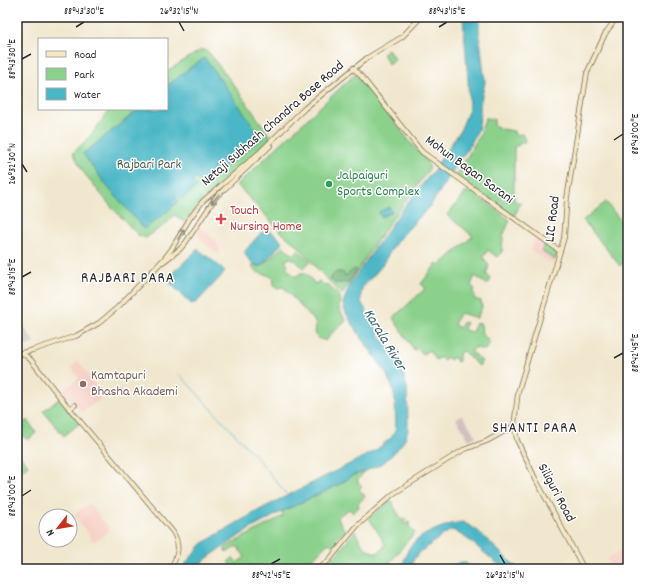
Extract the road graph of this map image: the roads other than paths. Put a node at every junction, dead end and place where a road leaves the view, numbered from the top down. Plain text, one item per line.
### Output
1 (421, 17) edge
2 (616, 17) edge
3 (355, 68) junction
4 (274, 140) junction
5 (560, 251) junction
6 (158, 266) junction
7 (33, 350) junction
8 (22, 353) junction
9 (17, 354) edge
10 (31, 360) junction
11 (75, 405) dead end
12 (69, 409) junction
13 (514, 426) junction
14 (170, 569) edge
15 (319, 569) edge
16 (584, 569) edge

1 - 3 street, Netaji Subhash Chandra Bose Road
2 - 5 street, LIC Road
3 - 4 street, Netaji Subhash Chandra Bose Road
3 - 5 street, Mohun Bagan Sarani
4 -> 6 street, Netaji Subhash Chandra Bose Road
6 -> 4 street, Netaji Subhash Chandra Bose Road
5 - 13 street, LIC Road
6 - 7 street, Netaji Subhash Chandra Bose Road
7 - 8 street, Netaji Subhash Chandra Bose Road
7 - 10 street
8 - 9 street, Netaji Subhash Chandra Bose Road
8 - 10 street
10 - 12 street
11 - 12 street
12 - 14 street
13 - 15 street
13 - 16 street, Siliguri Road

